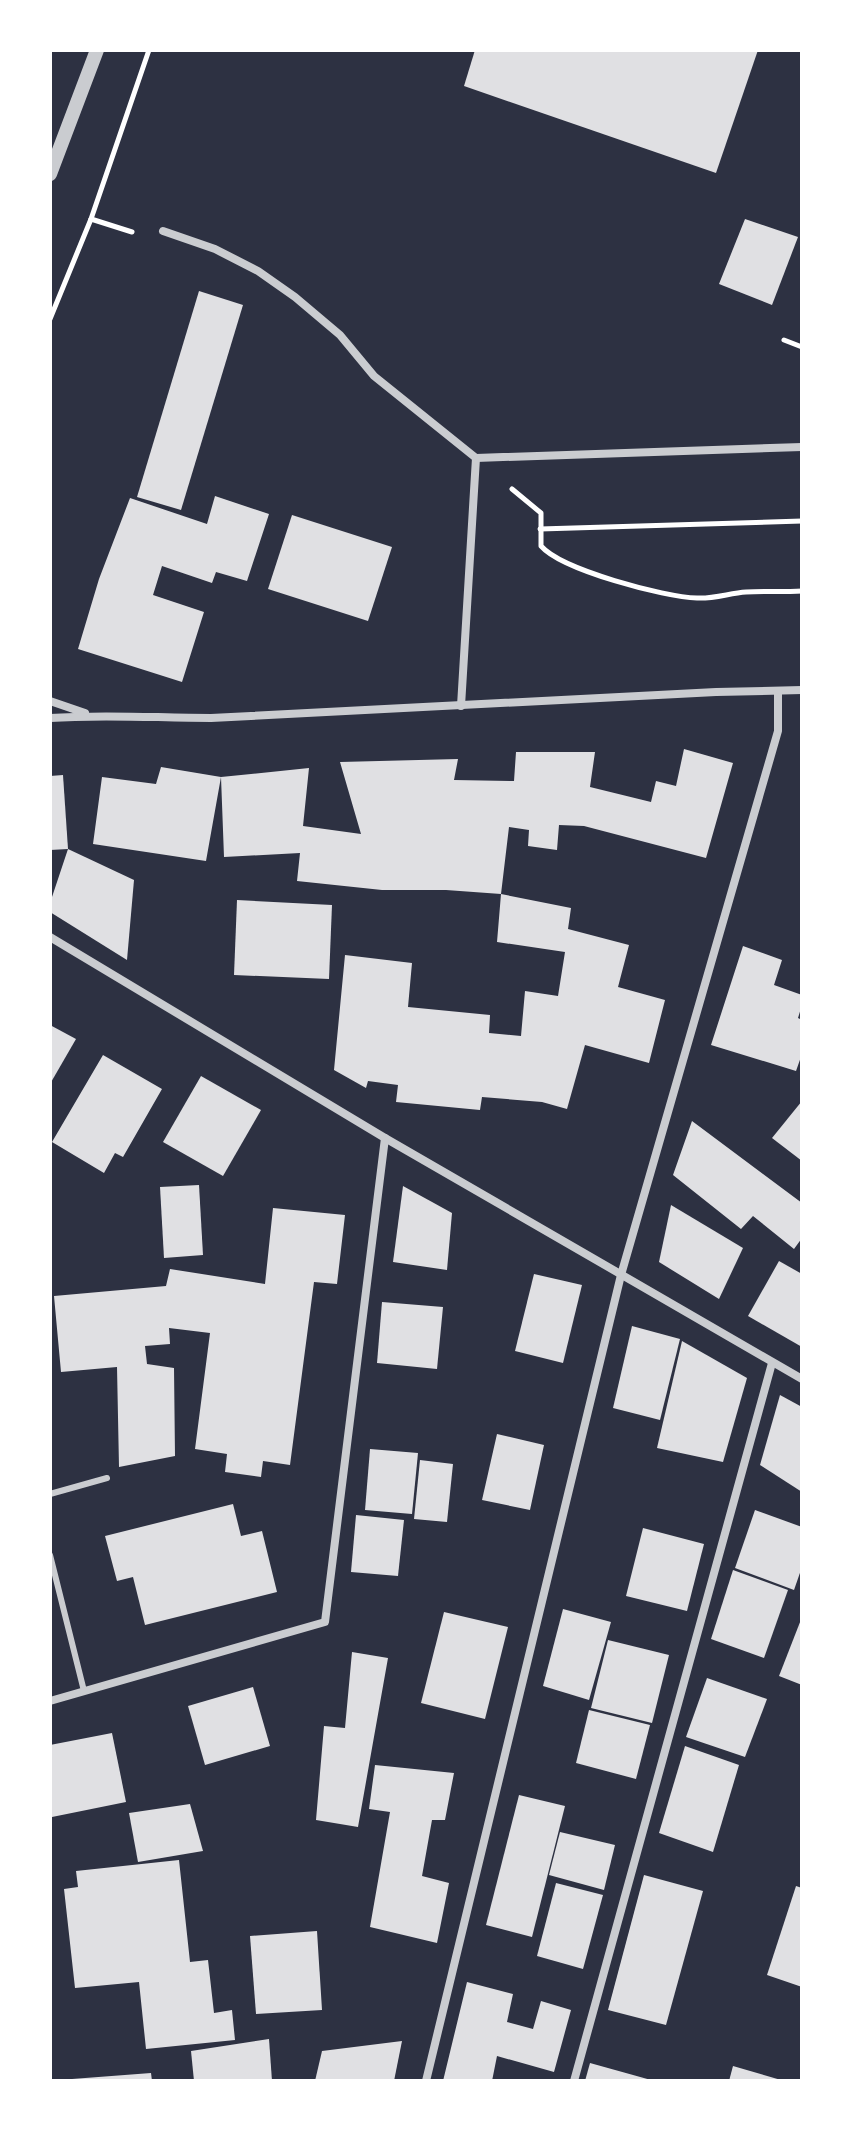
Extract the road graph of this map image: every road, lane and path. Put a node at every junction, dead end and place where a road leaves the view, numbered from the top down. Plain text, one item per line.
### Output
1 (97, 50) edge
2 (149, 50) edge
3 (50, 174) edge
4 (91, 219) junction
5 (163, 231) joint
6 (50, 319) edge
7 (784, 340) dead end
8 (802, 347) edge
9 (802, 447) edge
10 (476, 458) junction
11 (802, 521) edge
12 (540, 529) junction
13 (802, 591) edge
14 (802, 690) edge
15 (778, 691) junction
16 (50, 701) edge
17 (461, 706) junction
18 (90, 715) junction
19 (50, 718) edge
20 (50, 937) edge
21 (385, 1138) junction
22 (621, 1275) junction
23 (772, 1363) junction
24 (802, 1379) edge
25 (107, 1478) dead end
26 (50, 1494) edge
27 (50, 1555) edge
28 (84, 1691) junction
29 (50, 1701) edge
30 (426, 2081) edge
31 (574, 2081) edge

1 - 3 street
2 - 4 path
4 - 5 path
4 - 6 path
5 - 10 street
7 - 8 path
9 - 10 street
10 - 12 path
10 - 17 street
11 - 12 path
12 - 13 path
14 - 15 street
15 - 17 street
15 - 22 street
16 - 18 street
17 - 18 street
18 - 19 street
20 - 21 street
21 - 22 street
21 - 28 street
22 - 23 street
22 - 30 street
23 - 24 street
23 - 31 street
25 - 26 lane
27 - 28 lane
28 - 29 street

